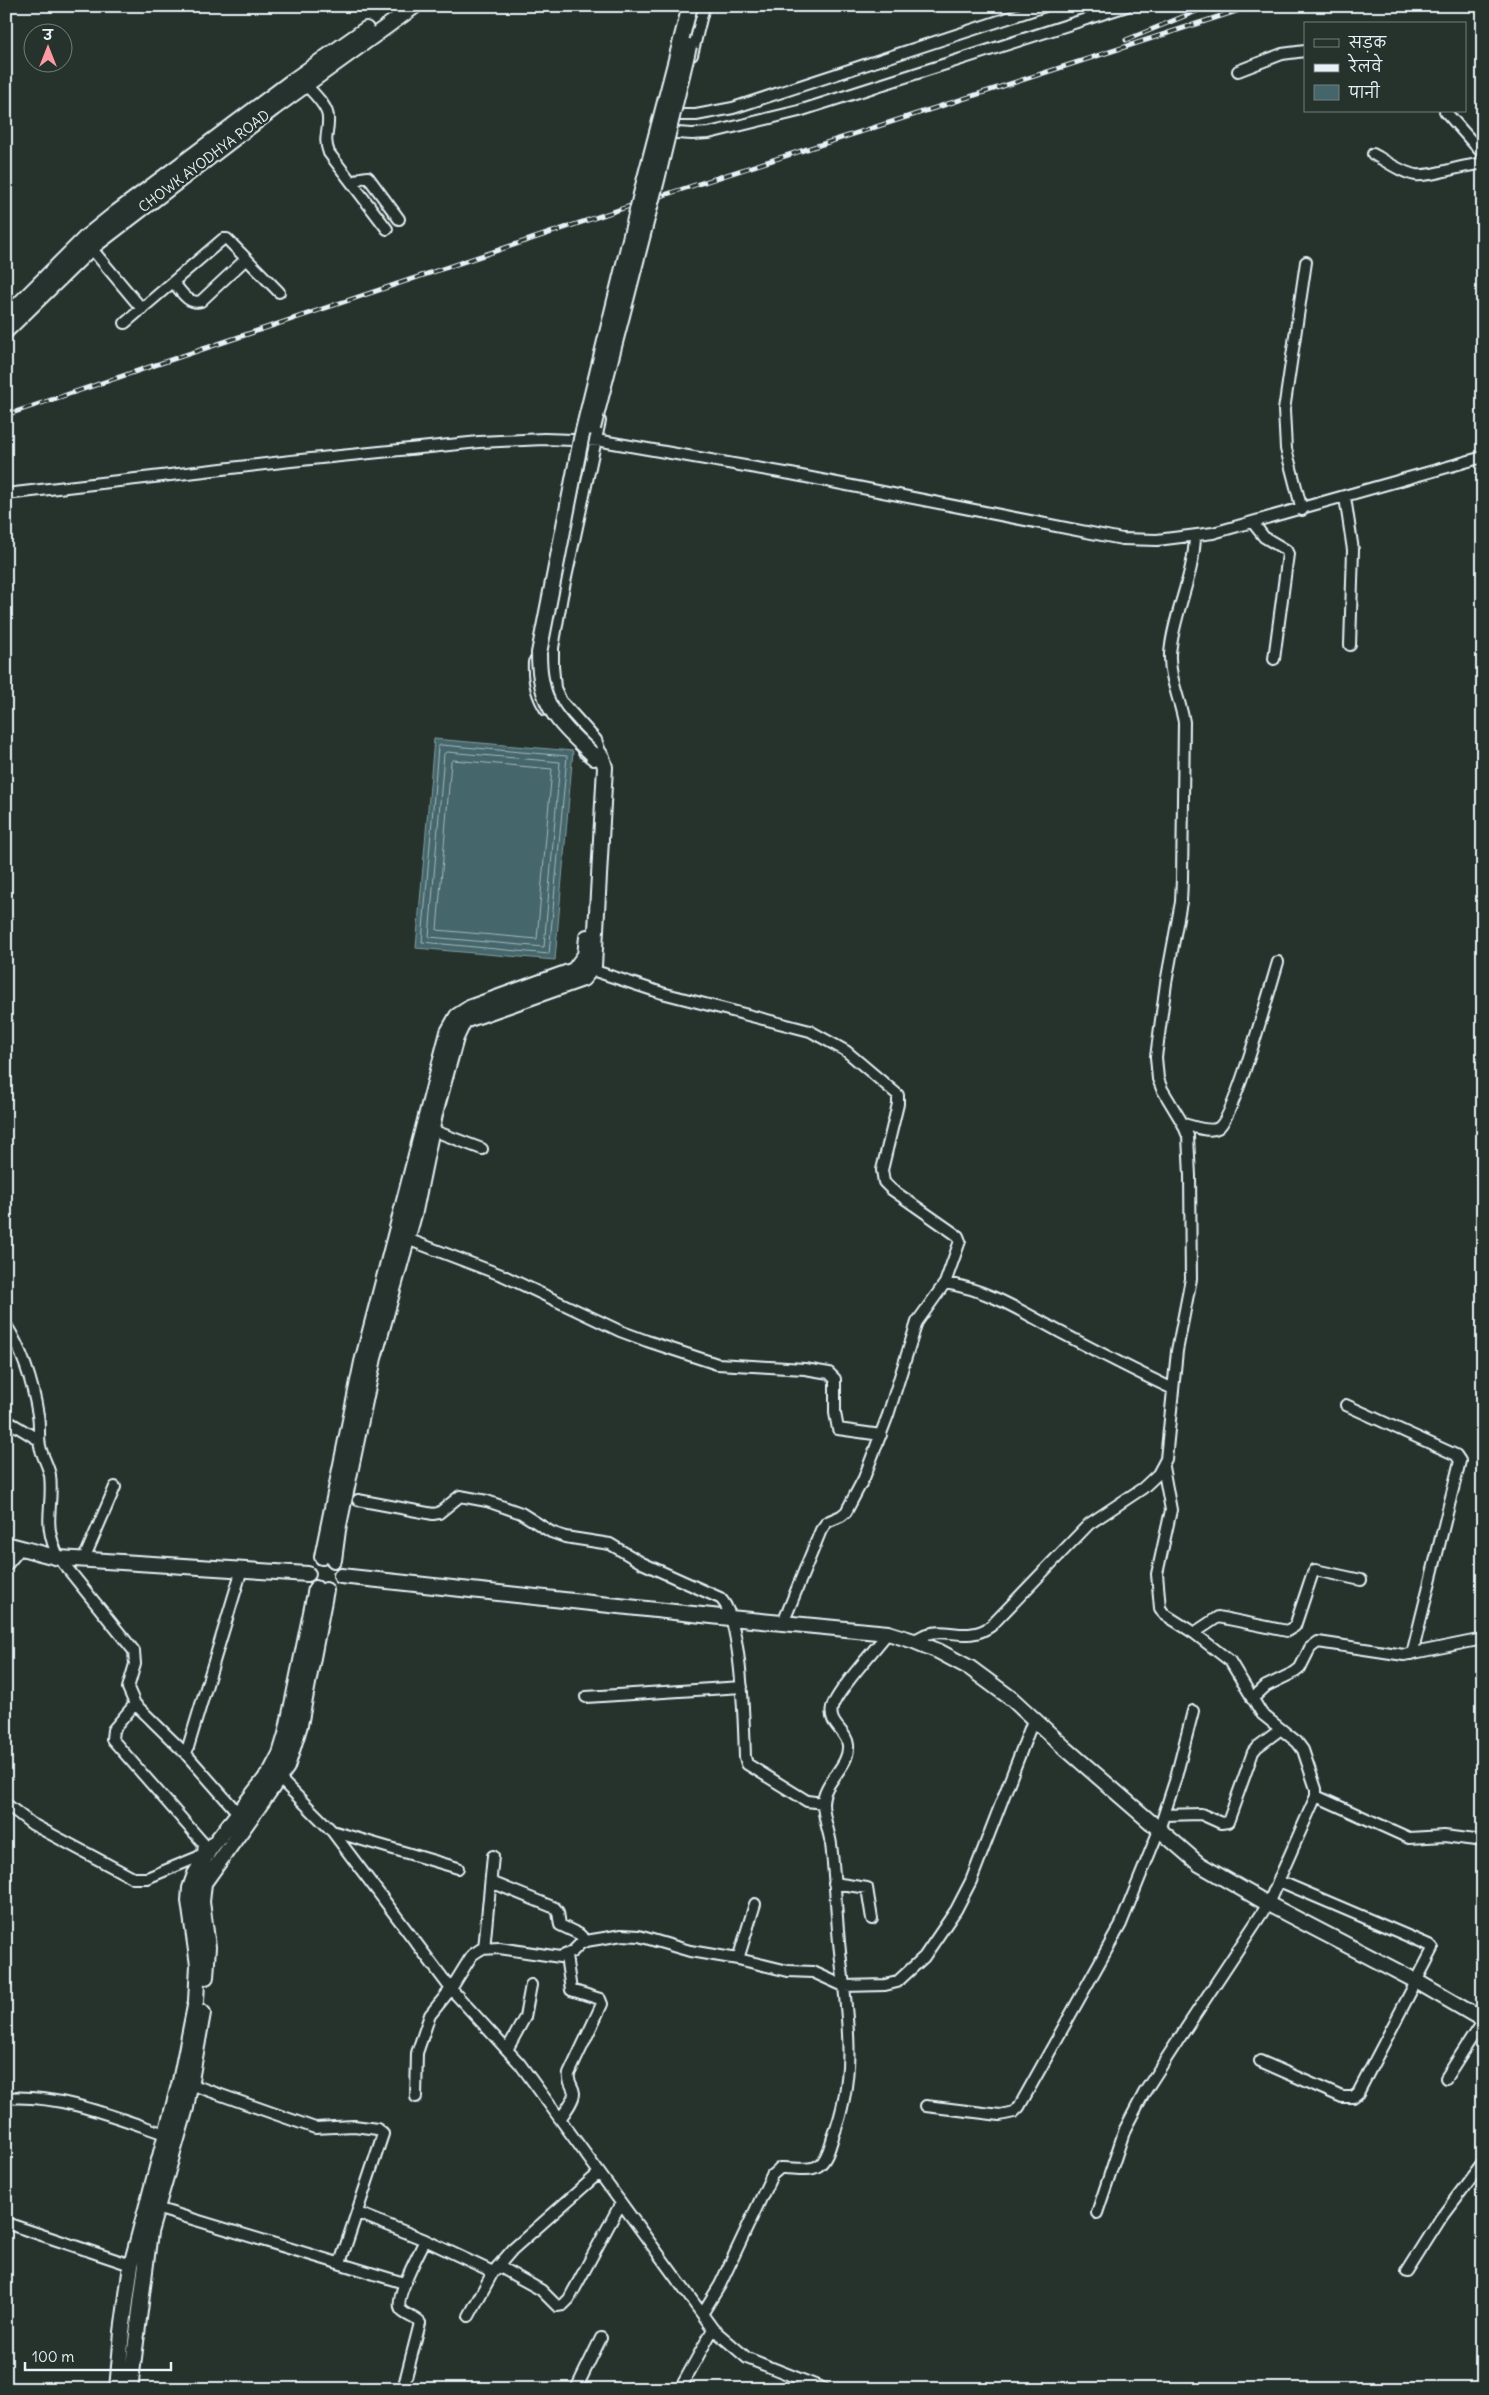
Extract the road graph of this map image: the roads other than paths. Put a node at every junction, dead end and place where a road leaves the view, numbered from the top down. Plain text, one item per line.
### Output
1 (399, 6) edge
2 (415, 6) edge
3 (685, 6) edge
4 (690, 6) edge
5 (698, 6) edge
6 (704, 6) edge
7 (1044, 6) edge
8 (1127, 6) edge
9 (1304, 51) edge
10 (1238, 71) dead end
11 (306, 85) junction
12 (1446, 112) edge
13 (657, 113) junction
14 (678, 116) junction
15 (652, 131) junction
16 (674, 133) junction
17 (1373, 154) dead end
18 (1483, 154) edge
19 (1483, 164) edge
20 (352, 183) junction
21 (121, 217) junction
22 (399, 219) dead end
23 (387, 229) dead end
24 (91, 248) junction
25 (246, 259) junction
26 (1306, 262) dead end
27 (173, 282) junction
28 (279, 292) dead end
29 (142, 309) junction
30 (6, 317) edge
31 (124, 324) dead end
32 (6, 331) edge
33 (576, 440) junction
34 (595, 441) junction
35 (1483, 457) edge
36 (6, 494) edge
37 (1345, 497) junction
38 (1302, 510) junction
39 (1253, 523) junction
40 (1195, 536) junction
41 (1350, 644) dead end
42 (1274, 658) dead end
43 (596, 755) junction
44 (1278, 962) dead end
45 (592, 970) junction
46 (1184, 1124) junction
47 (432, 1130) junction
48 (482, 1149) dead end
49 (407, 1239) junction
50 (945, 1283) junction
51 (6, 1325) edge
52 (1173, 1388) junction
53 (1346, 1405) dead end
54 (6, 1420) edge
55 (880, 1436) junction
56 (39, 1440) junction
57 (1163, 1467) junction
58 (116, 1487) dead end
59 (358, 1500) dead end
60 (6, 1544) edge
61 (21, 1548) junction
62 (59, 1558) junction
63 (328, 1558) junction
64 (84, 1559) junction
65 (6, 1566) edge
66 (242, 1569) junction
67 (308, 1574) junction
68 (341, 1576) junction
69 (1361, 1580) dead end
70 (321, 1589) junction
71 (730, 1618) junction
72 (783, 1623) junction
73 (888, 1633) junction
74 (1194, 1633) junction
75 (1483, 1639) edge
76 (914, 1641) junction
77 (1412, 1654) junction
78 (742, 1687) junction
79 (586, 1697) dead end
80 (1252, 1699) junction
81 (135, 1704) junction
82 (1193, 1711) dead end
83 (1034, 1718) junction
84 (1281, 1729) junction
85 (186, 1754) junction
86 (279, 1778) junction
87 (1316, 1796) junction
88 (823, 1803) junction
89 (6, 1804) edge
90 (238, 1813) junction
91 (1164, 1815) junction
92 (1159, 1830) junction
93 (332, 1831) junction
94 (1483, 1841) edge
95 (493, 1856) dead end
96 (458, 1868) dead end
97 (1279, 1881) junction
98 (491, 1882) junction
99 (834, 1883) junction
100 (755, 1904) dead end
101 (1268, 1904) junction
102 (872, 1920) dead end
103 (586, 1941) junction
104 (484, 1949) junction
105 (566, 1956) junction
106 (738, 1959) junction
107 (1416, 1980) junction
108 (531, 1985) dead end
109 (844, 1986) junction
110 (451, 1990) junction
111 (1483, 2020) edge
112 (508, 2048) junction
113 (1260, 2061) dead end
114 (1446, 2078) dead end
115 (190, 2084) junction
116 (416, 2097) dead end
117 (6, 2098) edge
118 (926, 2106) dead end
119 (560, 2119) junction
120 (165, 2134) junction
121 (1483, 2162) edge
122 (599, 2172) junction
123 (622, 2203) junction
124 (156, 2208) junction
125 (358, 2214) junction
126 (1098, 2214) dead end
127 (6, 2223) edge
128 (425, 2240) junction
129 (340, 2263) junction
130 (131, 2265) junction
131 (496, 2269) junction
132 (1407, 2272) dead end
133 (404, 2283) junction
134 (702, 2314) junction
135 (469, 2316) dead end
136 (713, 2329) junction
137 (601, 2338) dead end
138 (117, 2389) edge
139 (130, 2389) edge
140 (403, 2389) edge
141 (576, 2389) edge
142 (680, 2389) edge
143 (825, 2389) edge

1 - 21 main road, CHOWK AYODHYA ROAD
2 - 11 main road, CHOWK AYODHYA ROAD
3 - 13 street
4 - 43 main road, bridge
5 - 43 main road, bridge
6 - 14 street
7 - 14 street
8 - 16 street
9 - 10 street
11 - 20 street
11 - 21 main road, CHOWK AYODHYA ROAD
12 - 18 street
13 - 14 street
13 - 15 street
14 - 16 street
15 - 16 street
15 - 33 street
16 - 34 street
17 - 19 street
20 - 22 street
20 - 23 street
21 - 24 main road, CHOWK AYODHYA ROAD
21 - 30 main road, CHOWK AYODHYA ROAD
24 - 29 street
24 - 32 main road, CHOWK AYODHYA ROAD
25 - 27 street
25 - 27 street
25 - 28 street
26 - 38 street
27 - 29 street
29 - 31 street
33 - 34 street
33 - 36 street
33 - 43 street
34 - 40 street
34 - 43 street
35 - 37 street
37 - 38 street
37 - 41 street
38 - 39 street
39 - 40 street
39 - 42 street
40 - 46 street
43 - 45 main road
43 - 63 main road
44 - 46 street
45 - 47 main road
45 - 50 street
46 - 52 street
47 - 48 street
47 - 49 main road
49 - 55 street
49 - 63 main road
50 - 52 street
50 - 55 street
51 - 56 street
52 - 57 street
53 - 77 street
54 - 56 street
55 - 72 street
56 - 62 street
57 - 74 street
57 - 76 street
58 - 64 street
59 - 71 street
60 - 61 main road
61 - 62 main road
61 - 65 street
62 - 64 main road
62 - 81 street
63 - 67 main road
63 - 68 main road
64 - 66 main road
66 - 67 main road
66 - 85 street
67 - 70 main road
68 - 70 main road
68 - 71 main road
69 - 74 street
70 - 86 main road
70 - 90 main road
71 - 72 main road
71 - 78 street
72 - 73 main road
73 - 76 main road
73 - 88 street
74 - 80 street
75 - 77 street
76 - 83 main road
77 - 80 street
78 - 79 street
78 - 88 street
80 - 84 street
81 - 85 street
81 - 89 street
82 - 91 street
83 - 92 main road
83 - 109 street
84 - 87 street
84 - 91 street
85 - 90 street
86 - 93 street
86 - 115 main road
87 - 94 street
87 - 97 street
88 - 99 street
90 - 120 main road
91 - 92 street
92 - 101 main road
92 - 118 street
93 - 96 street
93 - 110 street
95 - 98 street
97 - 101 street
97 - 107 street
98 - 103 street
98 - 104 street
99 - 102 street
99 - 109 street
100 - 106 street
101 - 107 main road
101 - 126 street
103 - 105 street
103 - 106 street
104 - 105 street
104 - 110 street
105 - 119 street
106 - 109 street
107 - 111 main road
107 - 113 street
108 - 112 street
109 - 134 street
110 - 112 street
110 - 116 street
111 - 114 street
112 - 119 street
115 - 124 main road
115 - 125 street
117 - 120 street
119 - 122 street
120 - 130 main road
121 - 132 street
122 - 123 street
122 - 131 street
123 - 131 street
123 - 134 street
124 - 129 street
124 - 139 main road
125 - 128 street
125 - 129 street
127 - 130 street
128 - 131 street
128 - 133 street
129 - 133 street
130 - 138 main road
131 - 135 street
133 - 140 street
134 - 136 street
136 - 142 street
136 - 143 street
137 - 141 street

